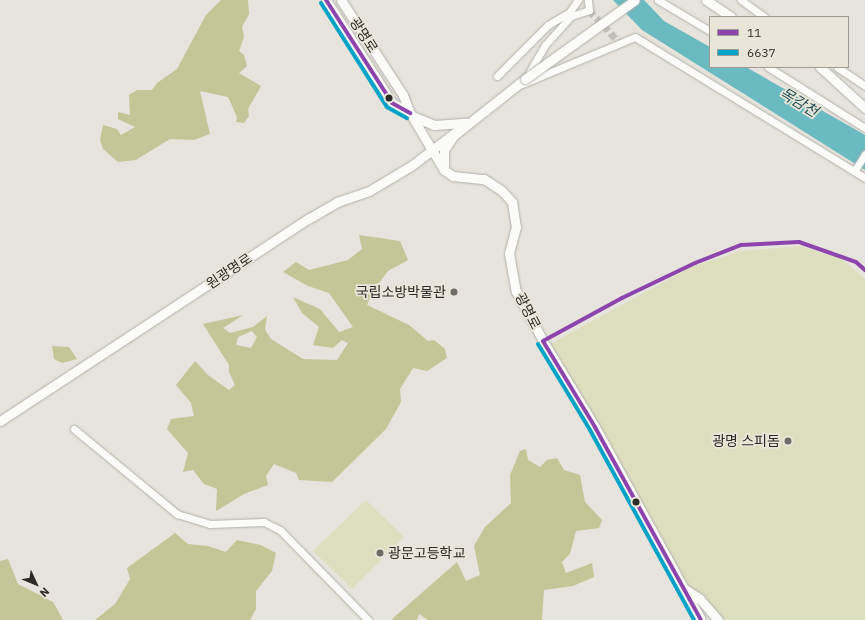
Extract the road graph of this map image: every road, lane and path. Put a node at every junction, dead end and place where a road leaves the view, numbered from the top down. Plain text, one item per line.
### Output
1 (326, 0) edge
2 (341, 0) edge
3 (578, 0) edge
4 (588, 0) edge
5 (635, 0) edge
6 (658, 0) edge
7 (706, 0) edge
8 (741, 0) edge
9 (730, 16) edge
10 (763, 16) edge
11 (566, 18) junction
12 (709, 30) edge
13 (770, 68) edge
14 (821, 68) edge
15 (838, 68) edge
16 (497, 76) dead end
17 (525, 80) junction
18 (516, 86) junction
19 (865, 86) edge
20 (865, 108) edge
21 (411, 114) junction
22 (464, 125) junction
23 (865, 128) edge
24 (431, 150) junction
25 (865, 154) edge
26 (444, 170) junction
27 (854, 170) junction
28 (865, 178) edge
29 (0, 421) edge
30 (74, 429) dead end
31 (684, 588) junction
32 (368, 620) edge
33 (701, 620) edge
34 (718, 620) edge

1 - 21 main road, 광명로
2 - 21 main road, 광명로
3 - 11 street
4 - 11 street
5 - 17 main road, bridge
6 - 12 street
7 - 9 main road
8 - 10 street
11 - 16 street
11 - 17 street
13 - 23 street
14 - 20 main road
15 - 19 street
17 - 18 main road
18 - 22 main road
18 - 27 street
21 - 22 main road
21 - 24 main road, 광명로
22 - 24 main road, 원광명로
22 - 26 main road
24 - 26 main road, 광명로
24 - 29 main road, 원광명로
25 - 27 street
26 - 31 main road, 광명로
27 - 28 street
30 - 32 street
31 - 33 main road, 광명로
31 - 34 main road

